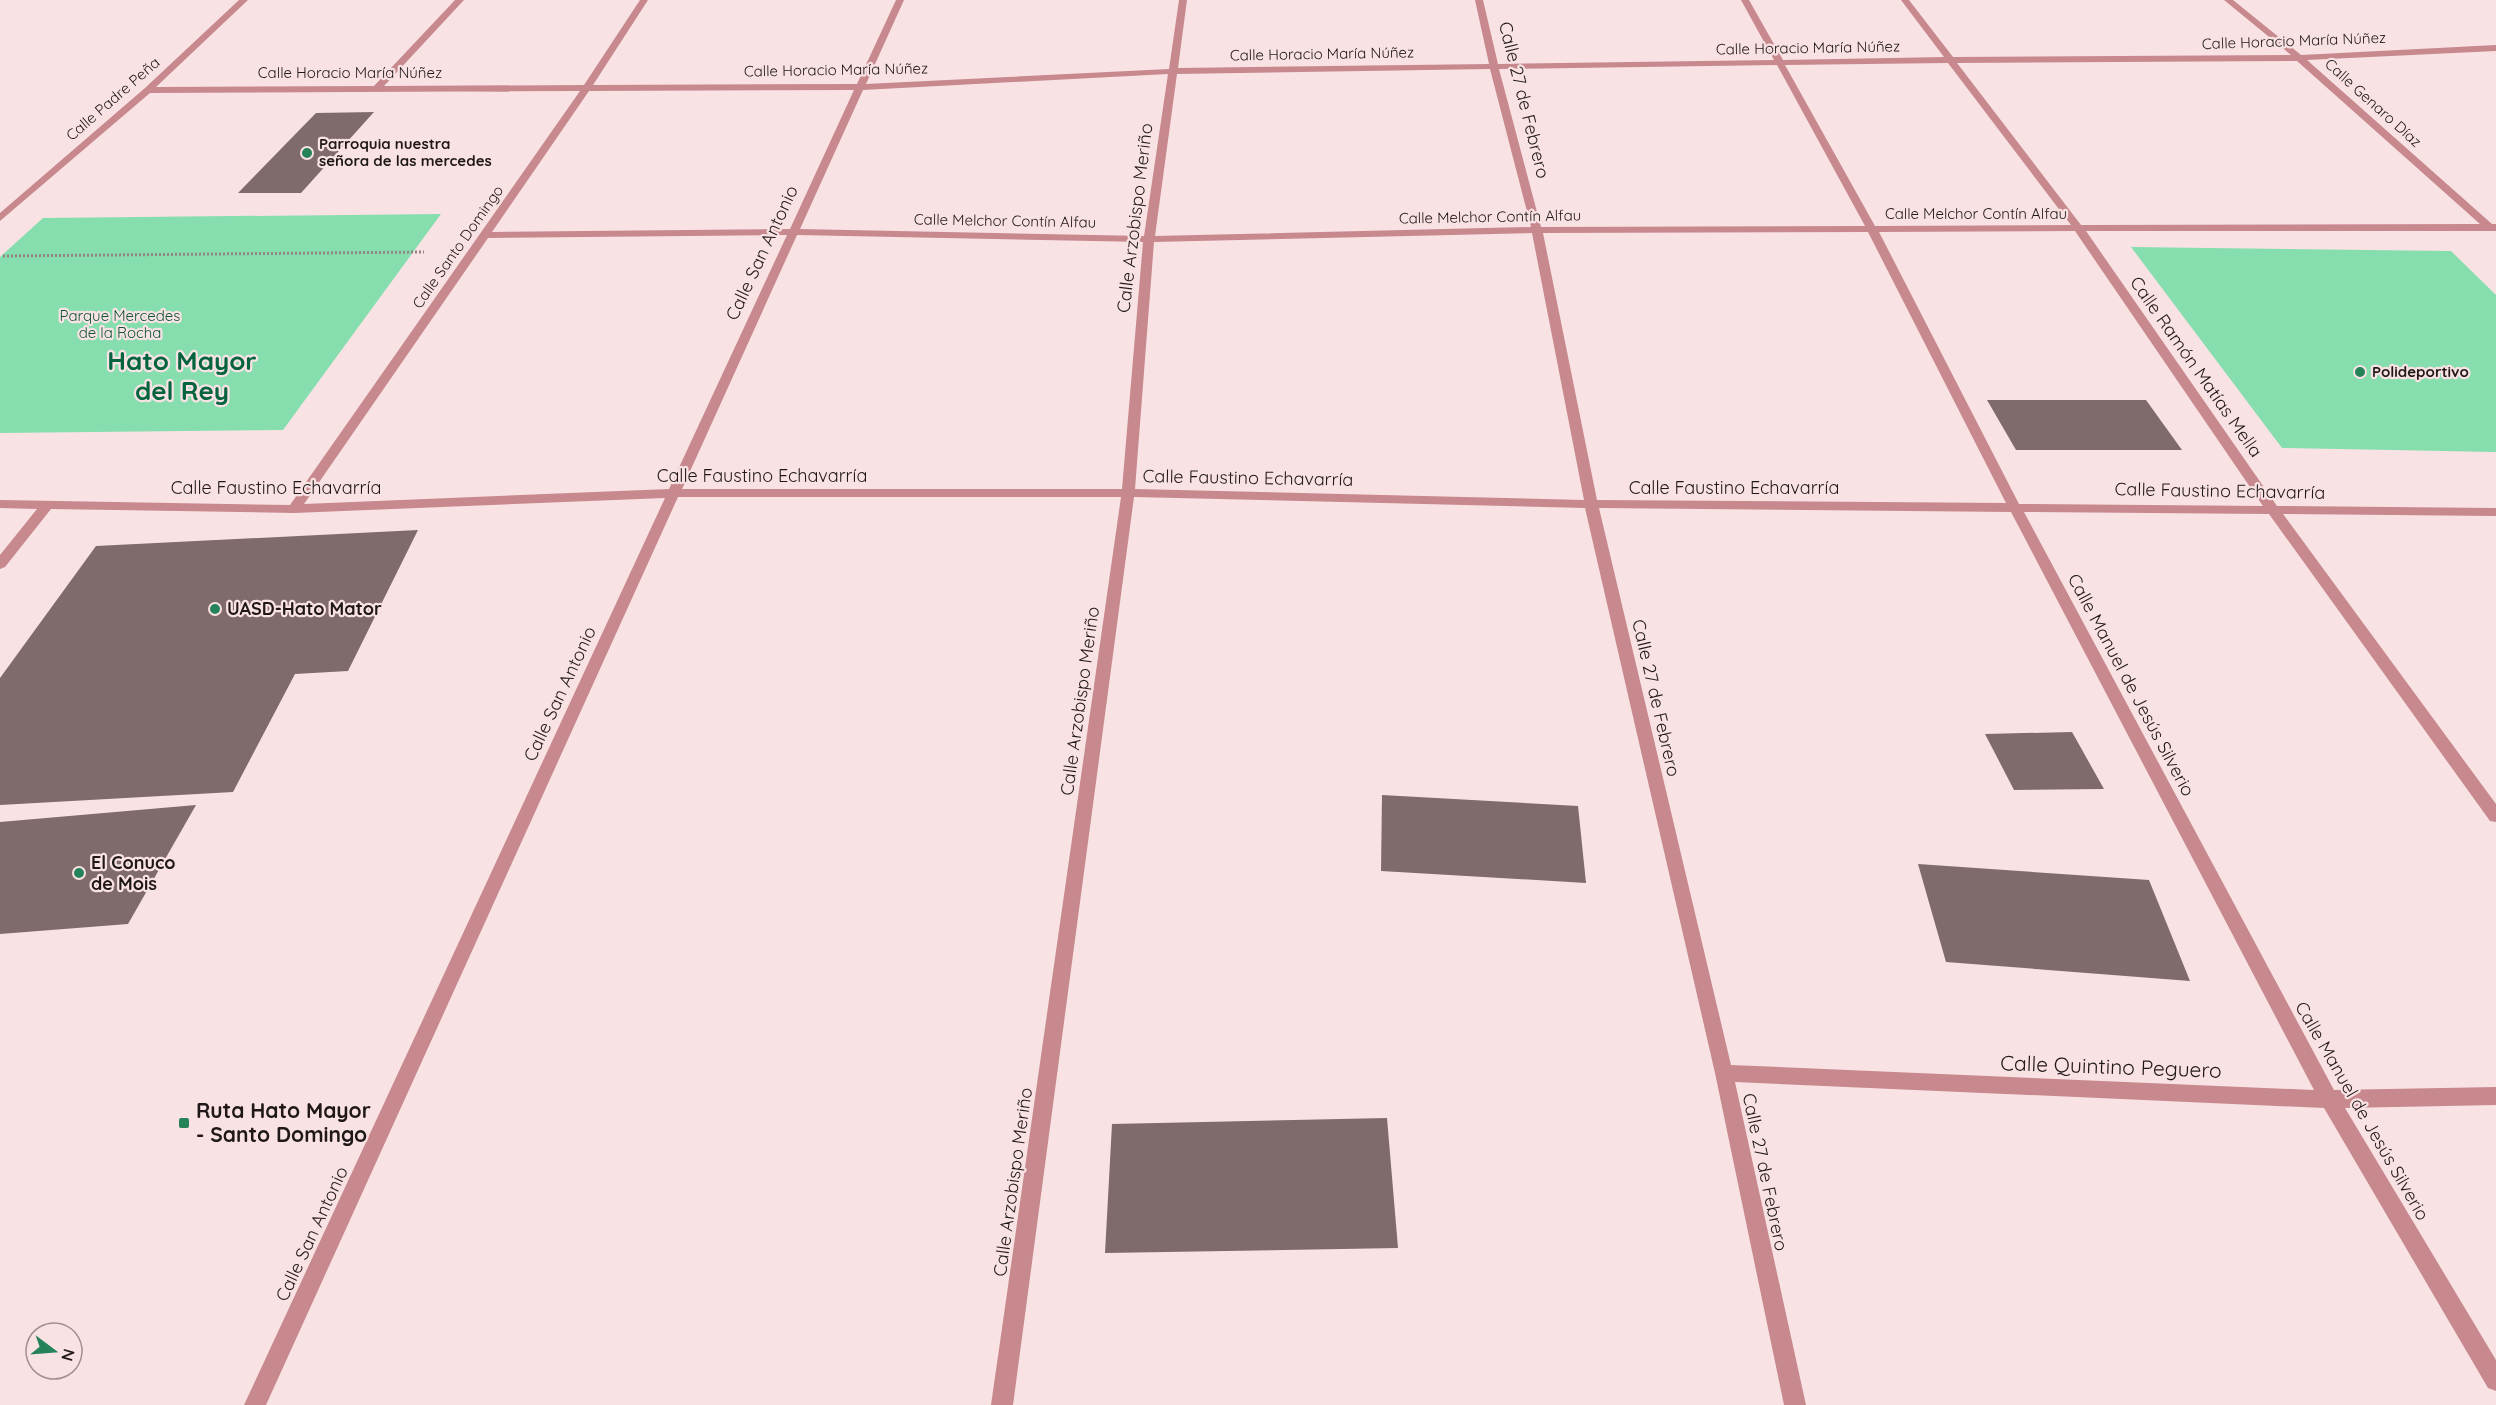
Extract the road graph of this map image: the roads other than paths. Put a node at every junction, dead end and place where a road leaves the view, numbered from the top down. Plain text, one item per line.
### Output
1 (244, 0) edge
2 (460, 0) edge
3 (644, 0) edge
4 (900, 0) edge
5 (1183, 0) edge
6 (1479, 0) edge
7 (1745, 0) edge
8 (1905, 0) edge
9 (2228, 0) edge
10 (2496, 48) edge
11 (2300, 58) junction
12 (1951, 60) junction
13 (1778, 64) junction
14 (1494, 68) junction
15 (1174, 71) junction
16 (588, 86) junction
17 (860, 87) junction
18 (377, 88) junction
19 (148, 90) junction
20 (0, 218) edge
21 (2078, 228) junction
22 (1872, 229) junction
23 (2494, 229) edge
24 (1537, 230) junction
25 (793, 232) junction
26 (485, 234) junction
27 (1149, 239) junction
28 (674, 493) junction
29 (1128, 493) junction
30 (0, 504) edge
31 (1591, 504) junction
32 (47, 505) junction
33 (2015, 508) junction
34 (294, 509) junction
35 (2273, 510) junction
36 (2496, 512) edge
37 (0, 564) edge
38 (2496, 816) edge
39 (1724, 1073) junction
40 (2496, 1096) edge
41 (2329, 1099) junction
42 (2496, 1380) edge
43 (255, 1405) edge
44 (1002, 1405) edge
45 (1795, 1405) edge

1 - 19 street, Calle Padre Peña
2 - 18 street
3 - 16 street, Calle Santo Domingo
4 - 17 street, Calle San Antonio
5 - 15 street, Calle Arzobispo Meriño
6 - 14 street, Calle 27 de Febrero
7 - 13 street, Calle Manuel de Jesús Silverio
8 - 12 street, Calle Ramón Matías Mella
9 - 11 street, Calle Genaro Díaz
10 - 11 street, Calle Horacio María Núñez
11 - 12 street, Calle Horacio María Núñez
11 - 23 street, Calle Genaro Díaz
12 - 13 street, Calle Horacio María Núñez
12 - 21 street, Calle Ramón Matías Mella
13 - 14 street, Calle Horacio María Núñez
13 - 22 street, Calle Manuel de Jesús Silverio
14 - 15 street, Calle Horacio María Núñez
14 - 24 street, Calle 27 de Febrero
15 - 17 street, Calle Horacio María Núñez
15 - 27 street, Calle Arzobispo Meriño
16 - 17 street, Calle Horacio María Núñez
16 - 18 street, Calle Horacio María Núñez
16 - 26 street, Calle Santo Domingo
17 - 25 street, Calle San Antonio
18 - 19 street, Calle Horacio María Núñez
19 - 20 street, Calle Padre Peña
21 - 22 street, Calle Melchor Contín Alfau
21 - 23 street, Calle Melchor Contín Alfau
21 - 35 street, Calle Ramón Matías Mella
22 - 24 street, Calle Melchor Contín Alfau
22 - 33 street, Calle Manuel de Jesús Silverio
24 - 27 street, Calle Melchor Contín Alfau
24 - 31 street, Calle 27 de Febrero
25 - 26 street, Calle Melchor Contín Alfau
25 - 27 street, Calle Melchor Contín Alfau
25 - 28 street, Calle San Antonio
26 - 34 street, Calle Santo Domingo
27 - 29 street, Calle Arzobispo Meriño
28 - 29 street, Calle Faustino Echavarría
28 - 34 street, Calle Faustino Echavarría
28 - 43 street, Calle San Antonio
29 - 31 street, Calle Faustino Echavarría
29 - 44 street, Calle Arzobispo Meriño
30 - 32 street, Calle Faustino Echavarría
31 - 33 street, Calle Faustino Echavarría
31 - 39 street, Calle 27 de Febrero
32 - 34 street, Calle Faustino Echavarría
32 - 37 street
33 - 35 street, Calle Faustino Echavarría
33 - 41 street, Calle Manuel de Jesús Silverio
35 - 36 street, Calle Faustino Echavarría
35 - 38 street, Calle Ramón Matías Mella
39 - 41 street, Calle Quintino Peguero
39 - 45 street, Calle 27 de Febrero
40 - 41 street, Calle Quintino Peguero
41 - 42 street, Calle Manuel de Jesús Silverio

